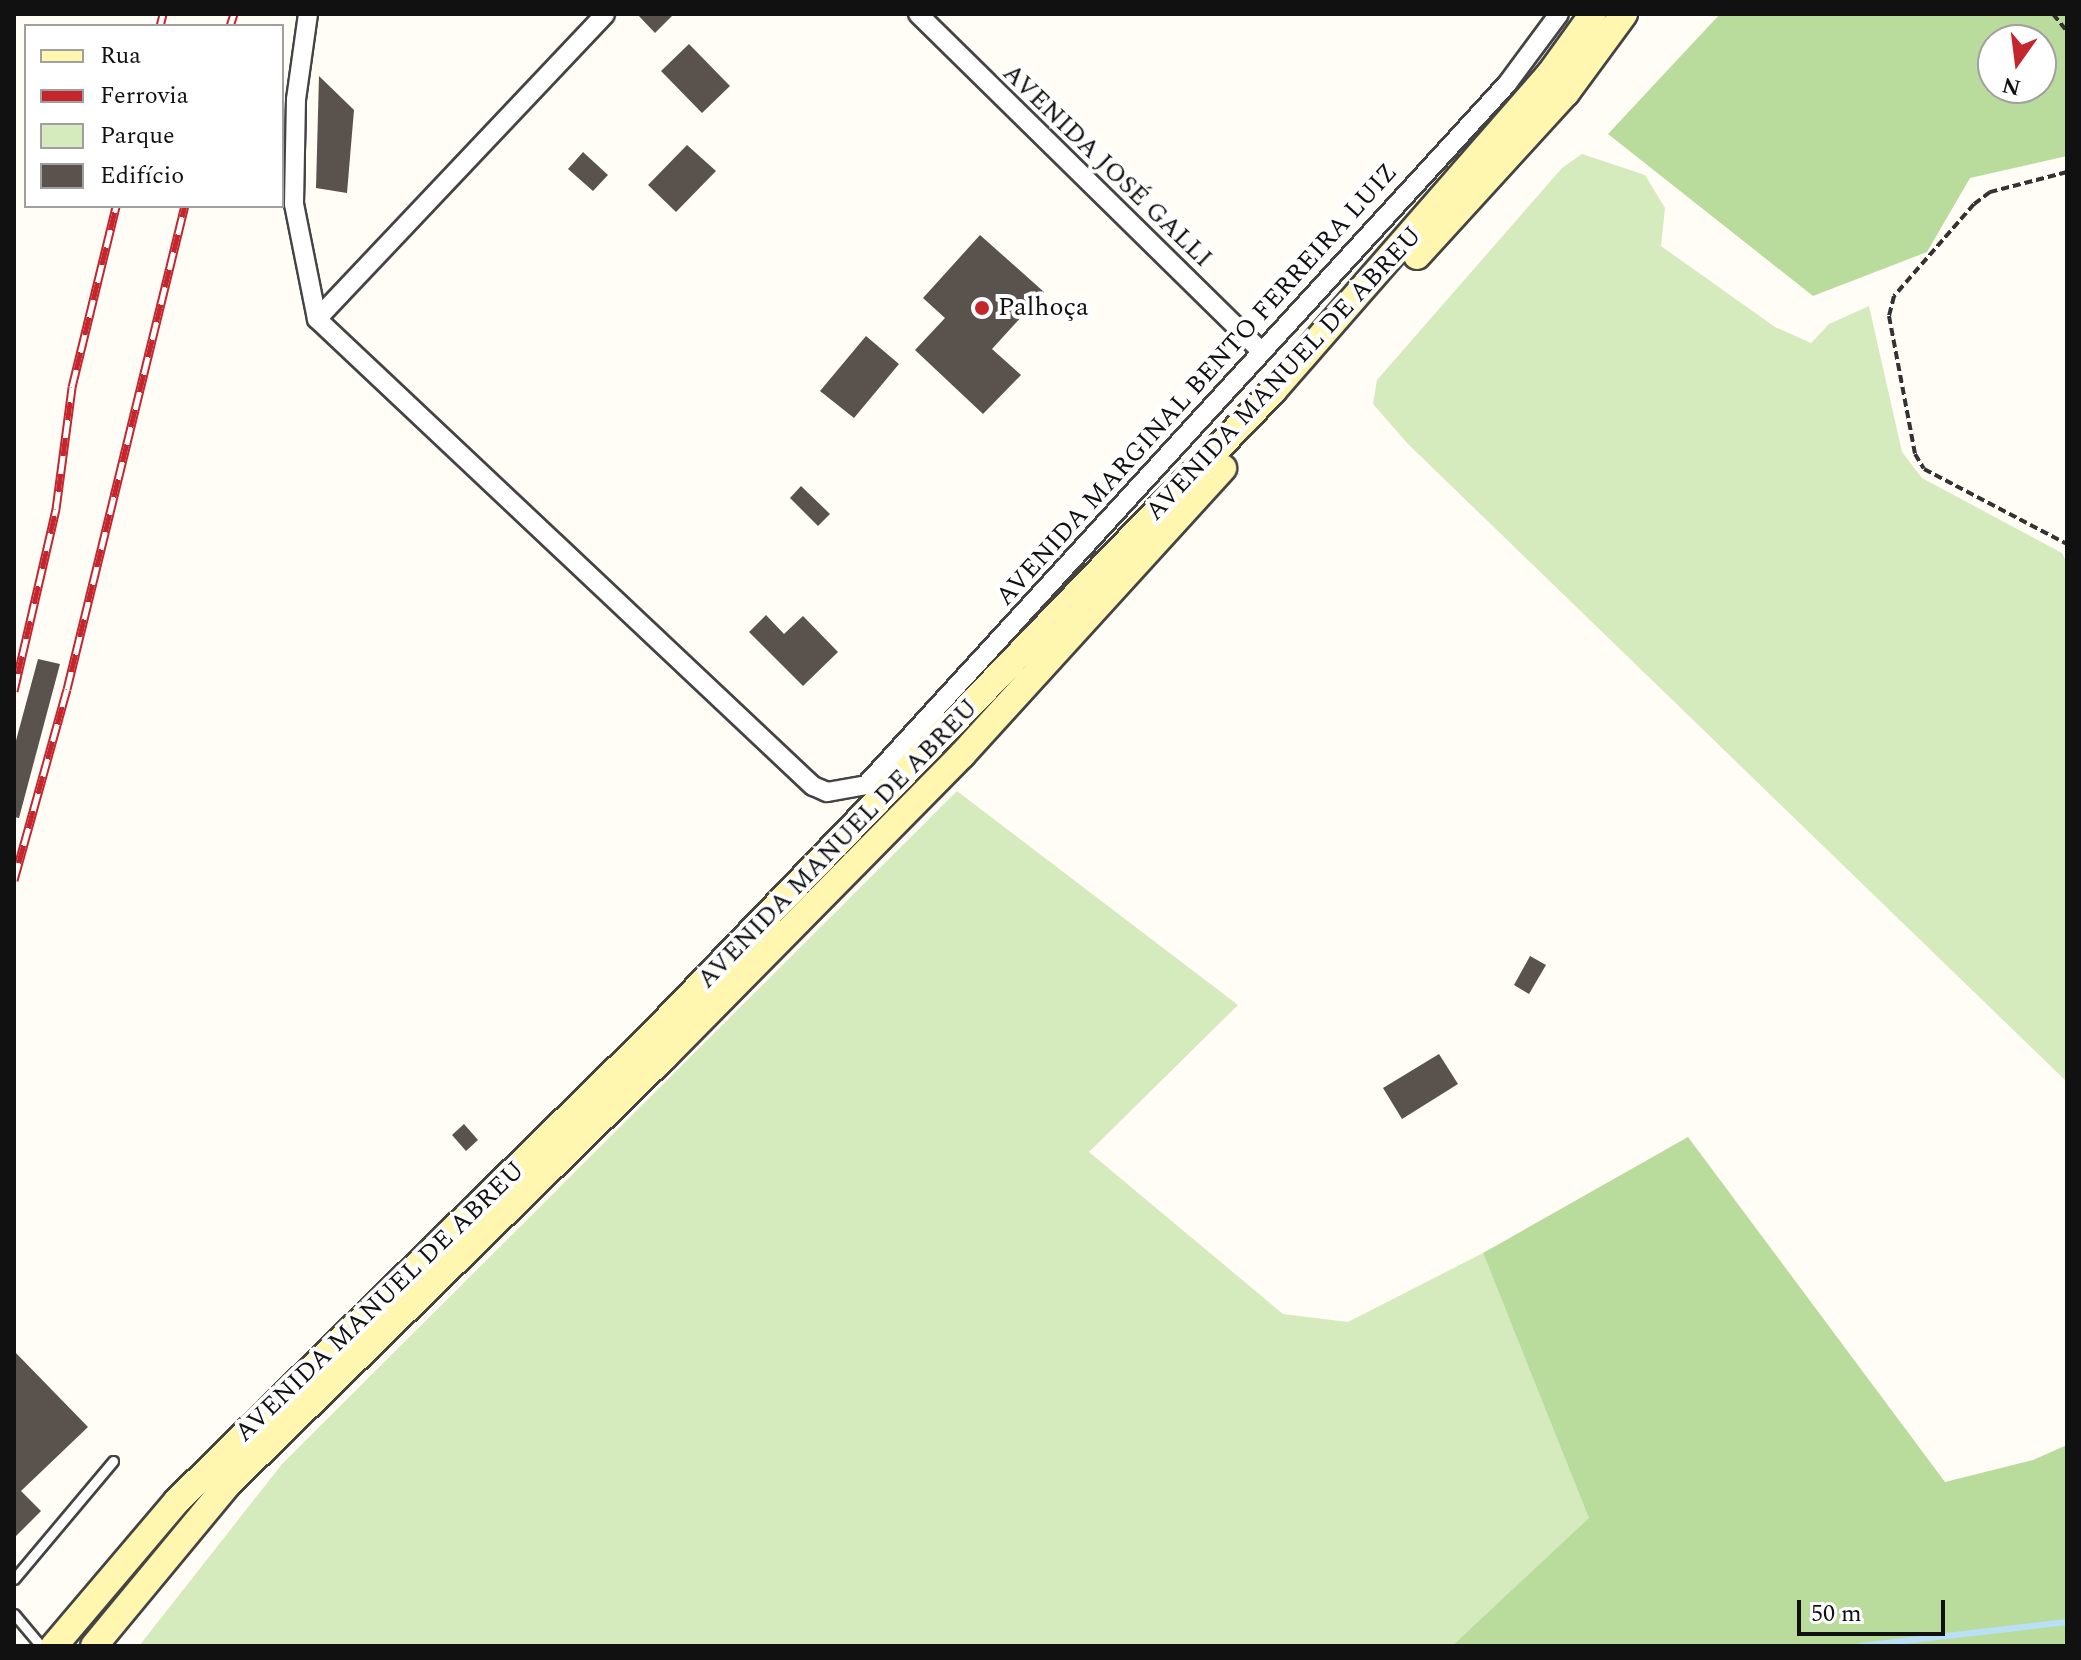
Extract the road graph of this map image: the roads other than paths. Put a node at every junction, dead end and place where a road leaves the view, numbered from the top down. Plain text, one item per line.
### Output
1 (308, 14) edge
2 (605, 14) edge
3 (918, 14) edge
4 (1559, 14) edge
5 (1593, 14) edge
6 (1624, 14) edge
7 (317, 319) junction
8 (1262, 352) junction
9 (113, 1461) dead end
10 (14, 1579) edge
11 (14, 1614) edge
12 (41, 1646) edge
13 (54, 1646) edge
14 (94, 1646) edge

1 - 7 street
2 - 7 street
3 - 8 street, AVENIDA JOSÉ GALLI
4 - 8 street, AVENIDA MARGINAL BENTO FERREIRA LUIZ
5 - 13 main road, AVENIDA MANUEL DE ABREU
6 - 14 main road, AVENIDA MANUEL DE ABREU
7 - 8 street, AVENIDA MARGINAL BENTO FERREIRA LUIZ
9 - 10 lane
11 - 12 lane

